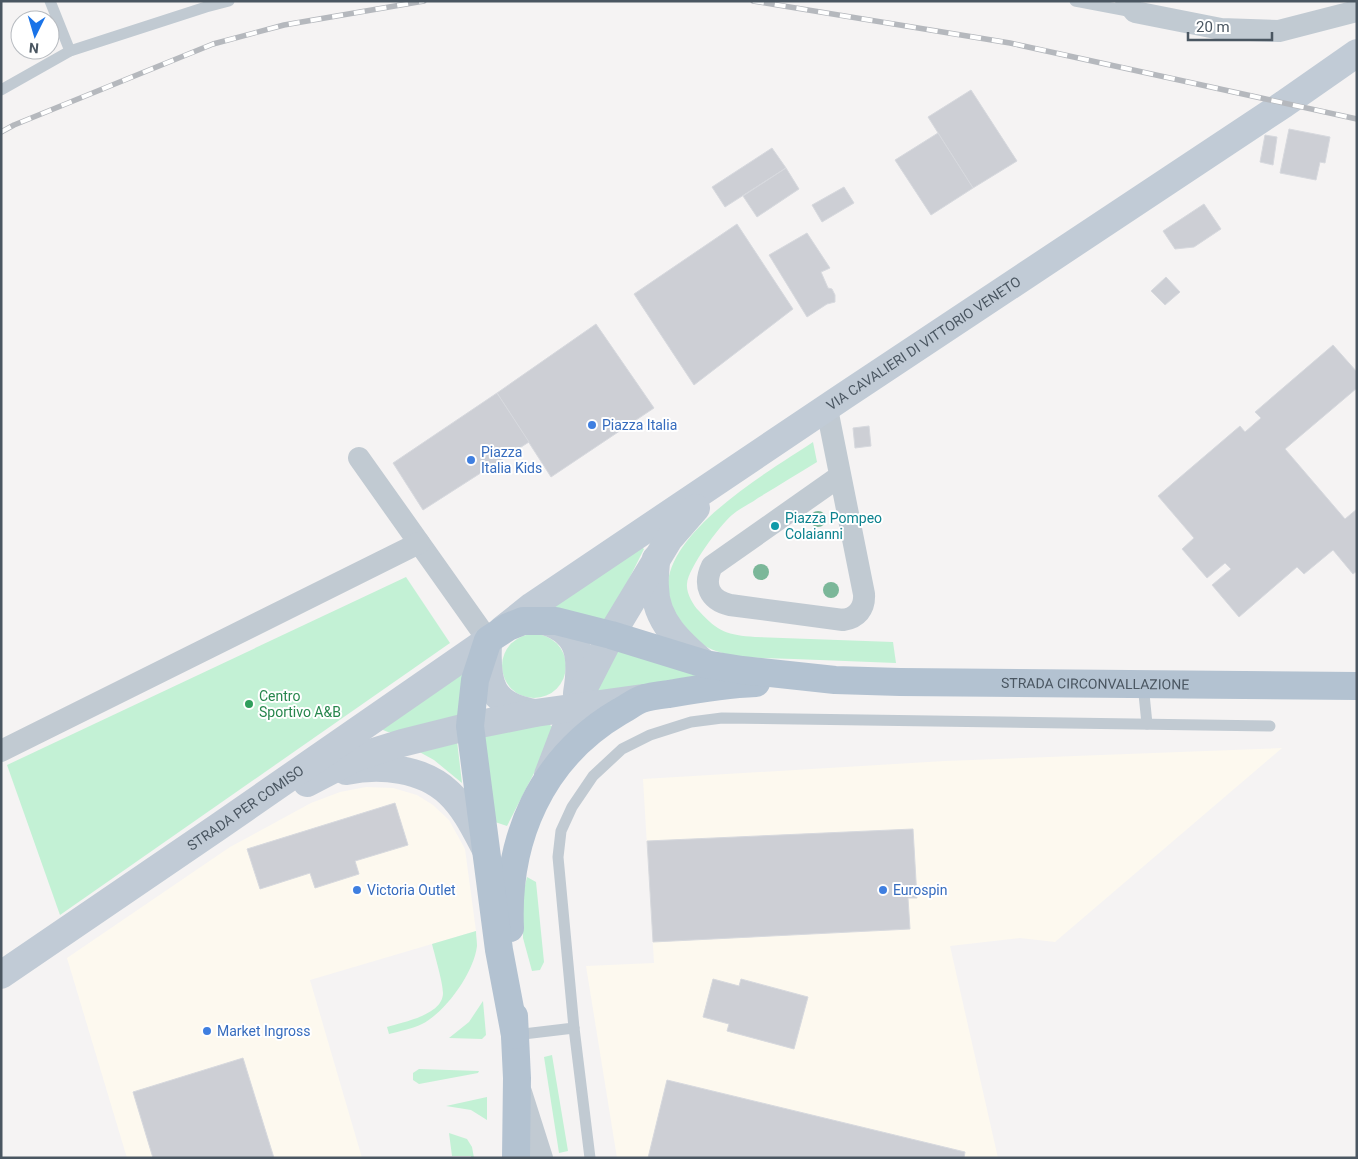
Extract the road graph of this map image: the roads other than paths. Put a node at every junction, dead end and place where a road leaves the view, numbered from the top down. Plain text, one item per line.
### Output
1 (50, 1) edge
2 (229, 1) edge
3 (1075, 1) edge
4 (1131, 7) edge
5 (1357, 11) edge
6 (70, 51) junction
7 (1357, 53) edge
8 (1, 90) edge
9 (827, 409) junction
10 (359, 458) dead end
11 (732, 471) junction
12 (840, 476) junction
13 (419, 543) junction
14 (656, 559) junction
15 (538, 620) junction
16 (612, 635) junction
17 (490, 639) junction
18 (705, 664) junction
19 (835, 680) junction
20 (1143, 684) junction
21 (1357, 686) edge
22 (643, 698) junction
23 (574, 707) junction
24 (535, 713) junction
25 (1148, 724) junction
26 (470, 726) junction
27 (1270, 726) dead end
28 (1, 751) edge
29 (318, 777) junction
30 (546, 780) junction
31 (218, 827) junction
32 (485, 848) junction
33 (1, 975) edge
34 (574, 1028) junction
35 (515, 1035) junction
36 (516, 1078) junction
37 (516, 1158) edge
38 (542, 1158) edge
39 (590, 1158) edge

1 - 6 lane
2 - 6 lane
3 - 4 lane
4 - 5 street
6 - 8 lane
7 - 9 main road, VIA CAVALIERI DI VITTORIO VENETO
9 - 11 main road, VIA CAVALIERI DI VITTORIO VENETO
9 - 12 street
10 - 13 street
11 - 14 main road
11 - 17 main road, VIA CAVALIERI DI VITTORIO VENETO
12 - 12 street
13 - 17 street
13 - 28 street
14 - 16 main road
14 - 18 main road
15 - 16 main road
15 - 17 main road
15 - 23 main road
16 - 18 main road
16 - 23 main road
17 - 24 main road
17 - 26 main road
17 - 31 main road, STRADA PER COMISO
18 - 19 main road
19 - 20 main road, STRADA CIRCONVALLAZIONE
19 - 22 main road
20 - 21 main road, STRADA CIRCONVALLAZIONE
20 - 25 lane
22 - 23 main road
22 - 30 main road
23 - 24 main road
23 - 30 main road
24 - 26 main road
25 - 27 lane
25 - 34 lane
26 - 29 main road
26 - 32 main road
29 - 31 main road
29 - 32 main road
30 - 35 main road
31 - 33 main road, STRADA PER COMISO
32 - 35 main road
34 - 35 lane
34 - 39 lane
35 - 36 main road
36 - 37 main road
36 - 38 street

